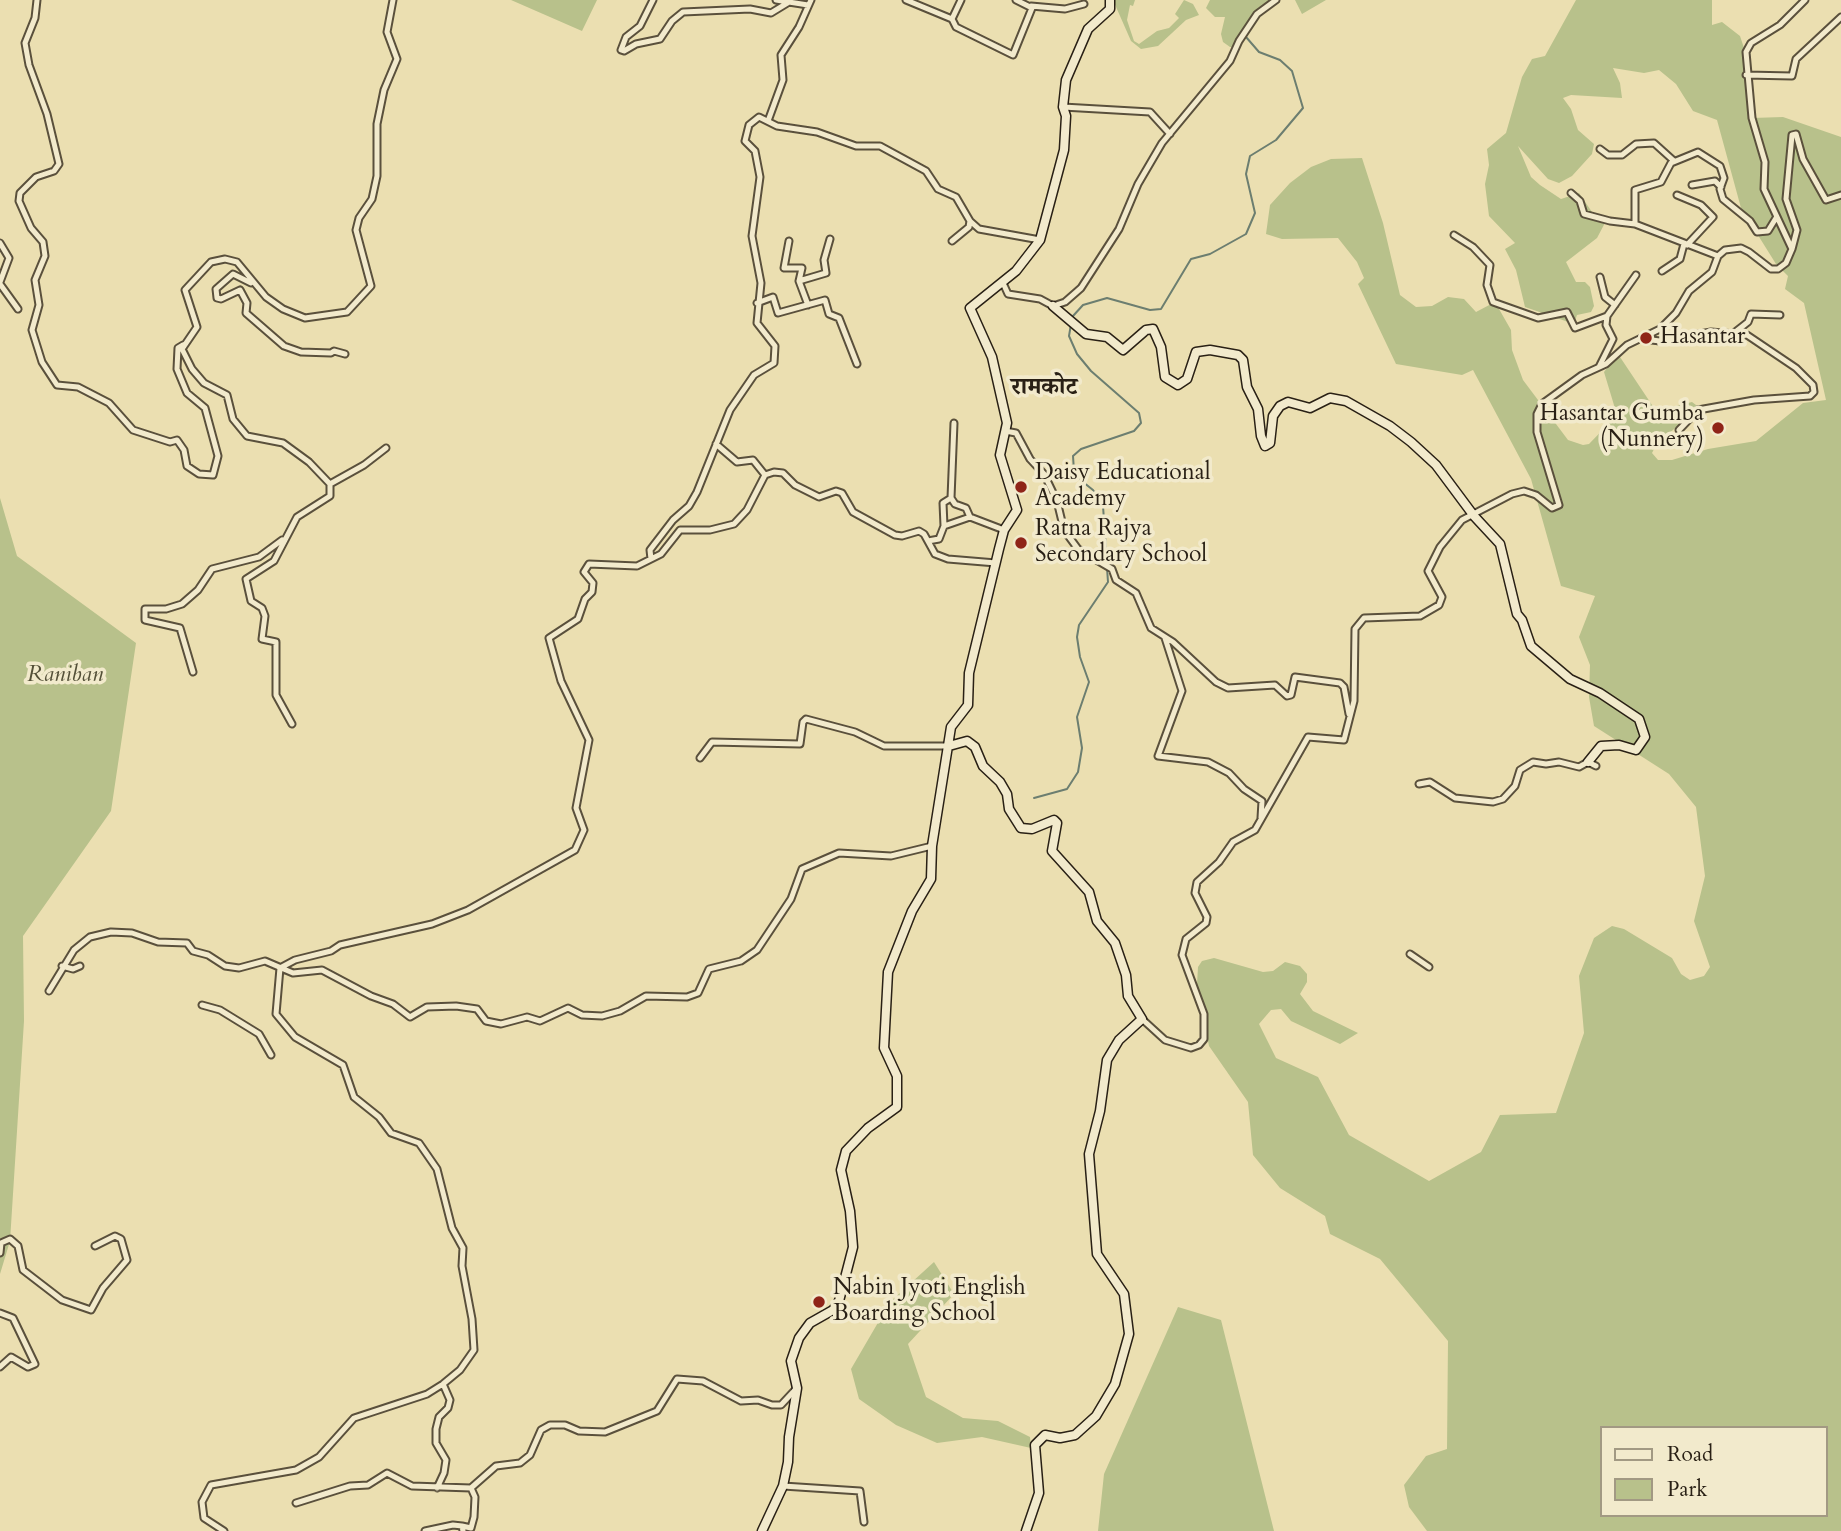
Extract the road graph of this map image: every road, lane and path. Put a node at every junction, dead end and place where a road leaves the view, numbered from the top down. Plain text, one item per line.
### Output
1 (37, 0) edge
2 (393, 0) edge
3 (653, 0) edge
4 (775, 0) edge
5 (906, 0) edge
6 (961, 0) edge
7 (1016, 0) edge
8 (1110, 0) edge
9 (1276, 0) edge
10 (1805, 0) edge
11 (789, 2) junction
12 (809, 2) edge
13 (1084, 4) dead end
14 (1031, 6) junction
15 (1841, 17) edge
16 (952, 19) junction
17 (1746, 75) junction
18 (1063, 107) junction
19 (768, 121) junction
20 (1170, 134) junction
21 (1600, 149) dead end
22 (1674, 162) junction
23 (1692, 185) dead end
24 (1721, 187) junction
25 (1571, 193) dead end
26 (1677, 195) dead end
27 (1841, 195) edge
28 (1776, 218) junction
29 (970, 221) junction
30 (1635, 224) junction
31 (1454, 235) dead end
32 (830, 239) dead end
33 (1040, 240) junction
34 (789, 241) dead end
35 (952, 241) dead end
36 (0, 243) edge
37 (1686, 244) junction
38 (1792, 249) junction
39 (1718, 256) junction
40 (1662, 271) dead end
41 (1636, 275) dead end
42 (1600, 278) dead end
43 (799, 281) junction
44 (0, 283) edge
45 (1003, 283) junction
46 (254, 285) junction
47 (757, 303) junction
48 (808, 305) junction
49 (1615, 305) junction
50 (1053, 306) junction
51 (18, 309) dead end
52 (1780, 315) dead end
53 (1607, 316) junction
54 (1734, 333) junction
55 (1643, 339) junction
56 (183, 345) junction
57 (345, 354) dead end
58 (857, 364) dead end
59 (1597, 369) junction
60 (954, 423) dead end
61 (1679, 430) dead end
62 (1005, 431) junction
63 (716, 444) junction
64 (386, 448) dead end
65 (765, 475) junction
66 (330, 484) junction
67 (951, 498) junction
68 (1474, 516) junction
69 (970, 517) junction
70 (944, 526) junction
71 (1004, 530) junction
72 (284, 538) junction
73 (928, 541) junction
74 (651, 559) junction
75 (997, 563) junction
76 (1165, 638) junction
77 (193, 673) dead end
78 (1349, 714) junction
79 (292, 724) dead end
80 (949, 746) junction
81 (700, 758) dead end
82 (1592, 764) joint
83 (1419, 784) dead end
84 (1261, 818) junction
85 (932, 846) junction
86 (1410, 954) dead end
87 (62, 966) junction
88 (80, 966) dead end
89 (1429, 967) dead end
90 (280, 968) junction
91 (49, 990) dead end
92 (202, 1005) dead end
93 (1142, 1019) junction
94 (271, 1055) dead end
95 (95, 1246) dead end
96 (0, 1253) edge
97 (0, 1312) edge
98 (0, 1367) edge
99 (443, 1384) junction
100 (797, 1388) junction
101 (783, 1486) junction
102 (437, 1488) junction
103 (471, 1488) junction
104 (296, 1503) dead end
105 (864, 1522) dead end
106 (462, 1528) edge
107 (224, 1531) edge
108 (425, 1531) edge
109 (762, 1531) edge
110 (1026, 1531) edge

1 - 56 street
2 - 46 street
3 - 11 street
4 - 11 street
5 - 16 street
6 - 16 street
7 - 14 street
8 - 18 street
9 - 20 street
10 - 17 street
11 - 12 street
12 - 19 street
13 - 14 street
14 - 16 street
15 - 17 street
17 - 28 street
18 - 20 street
18 - 33 street
19 - 29 street
19 - 47 street
20 - 50 street
21 - 22 street
22 - 24 street
22 - 30 street
23 - 24 street
24 - 28 street
25 - 30 street
26 - 37 street
27 - 38 street
28 - 38 street
29 - 33 street
29 - 35 street
30 - 37 street
31 - 53 street
32 - 43 street
33 - 45 street
34 - 43 street
36 - 44 street
37 - 39 street
37 - 40 street
38 - 39 street
39 - 55 street
41 - 49 street
42 - 49 street
43 - 48 street
44 - 51 street
45 - 50 street
45 - 62 street
46 - 56 street
46 - 57 street
47 - 48 street
47 - 63 street
48 - 58 street
49 - 53 street
50 - 68 street
52 - 54 street
53 - 59 street
54 - 55 street
54 - 61 street
55 - 59 street
56 - 66 street
59 - 68 street
60 - 67 street
62 - 71 street
62 - 76 street
63 - 65 street
63 - 74 street
64 - 66 street
65 - 73 street
65 - 74 street
66 - 72 street
67 - 69 street
67 - 70 street
68 - 78 street
68 - 82 street
69 - 70 street
69 - 71 street
70 - 73 street
71 - 75 street
72 - 77 street
72 - 79 street
73 - 75 street
74 - 90 street
75 - 80 street
76 - 78 street
76 - 84 street
78 - 84 street
80 - 81 street
80 - 85 street
80 - 93 street
82 - 83 street
84 - 93 street
85 - 90 street
85 - 100 street
86 - 89 street
87 - 88 street
87 - 90 street
87 - 91 street
90 - 99 street
92 - 94 street
93 - 110 street
95 - 96 street
97 - 98 street
99 - 102 street
99 - 107 street
100 - 101 street
100 - 103 street
101 - 105 street
101 - 109 street
102 - 103 street
102 - 104 street
103 - 106 street
106 - 108 street

